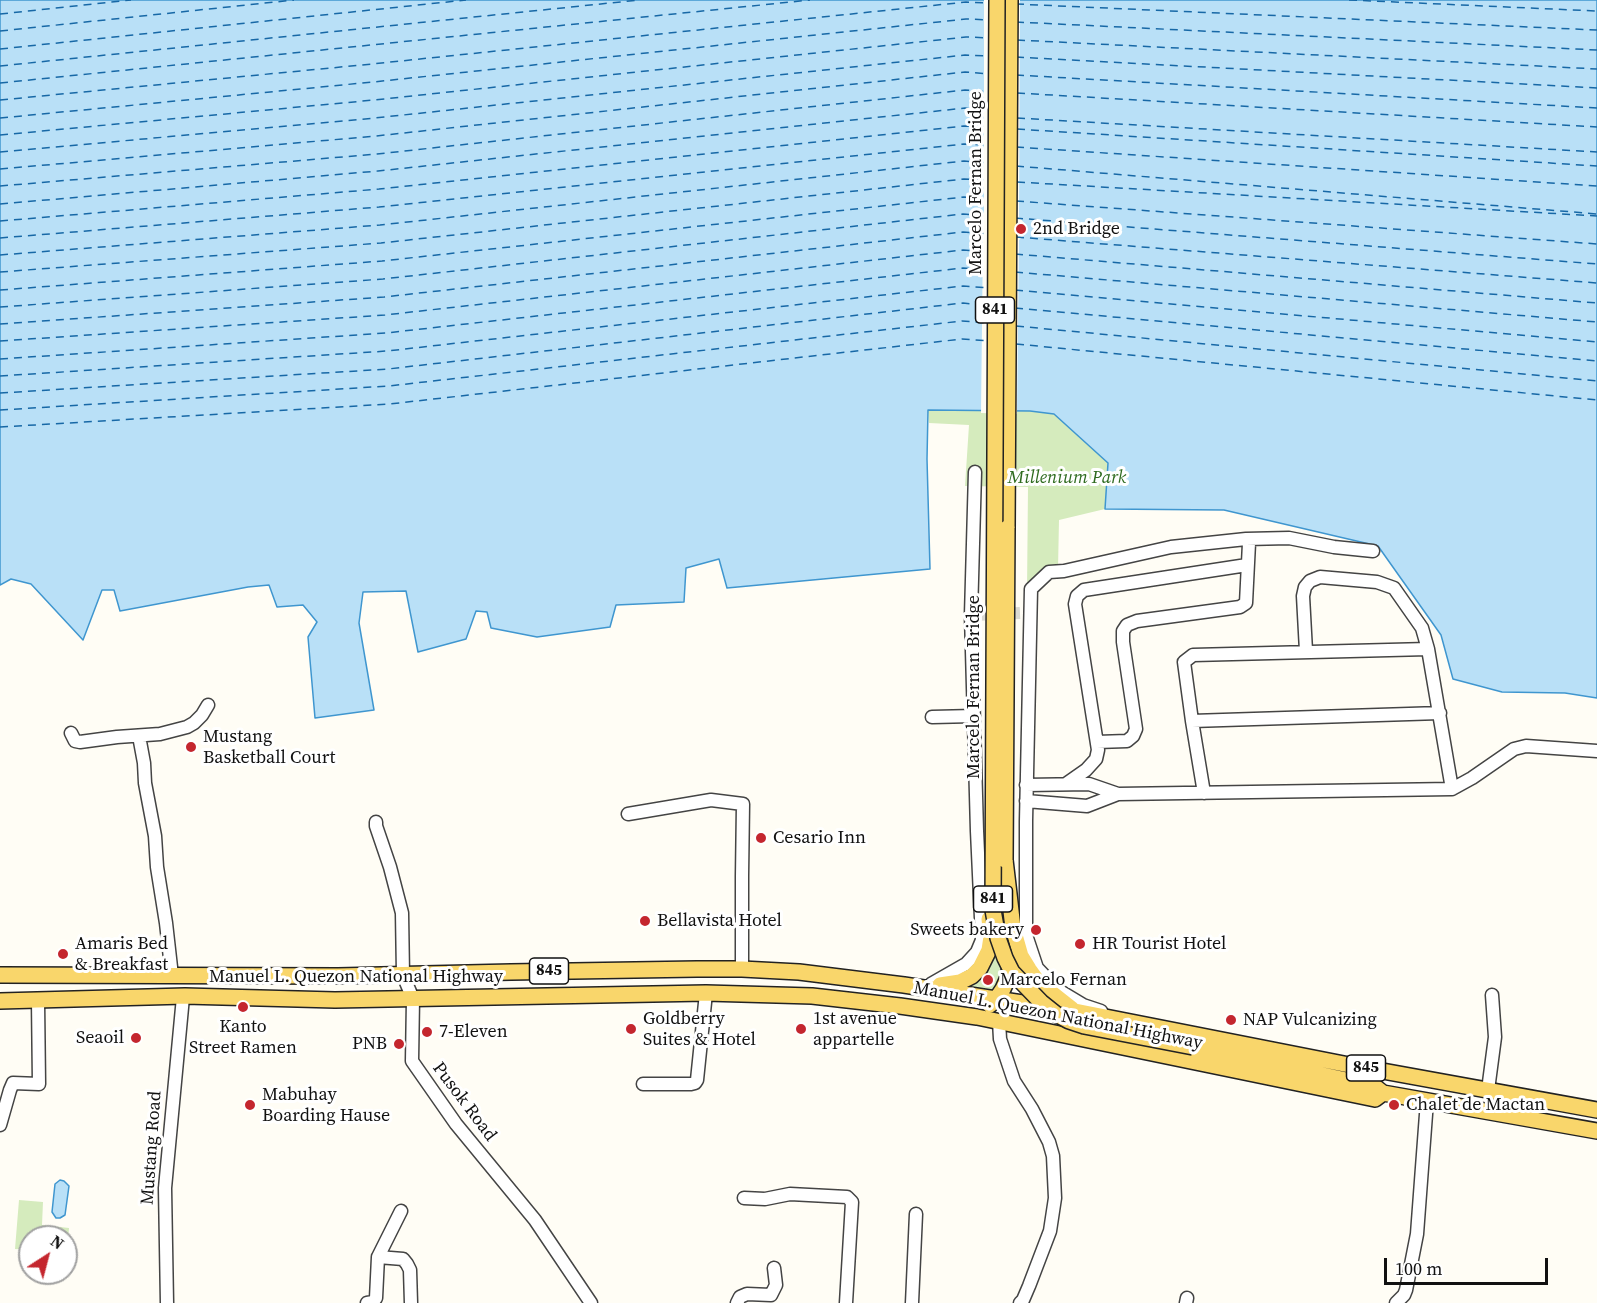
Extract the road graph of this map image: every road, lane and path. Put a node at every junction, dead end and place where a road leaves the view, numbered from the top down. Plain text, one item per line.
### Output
1 (997, 0) edge
2 (1010, 0) edge
3 (975, 472) dead end
4 (994, 528) junction
5 (1249, 543) dead end
6 (1373, 551) dead end
7 (1247, 565) junction
8 (1428, 649) junction
9 (1306, 651) junction
10 (208, 705) dead end
11 (1440, 712) junction
12 (974, 716) junction
13 (932, 717) dead end
14 (1192, 721) junction
15 (71, 733) dead end
16 (139, 736) junction
17 (1097, 742) junction
18 (1597, 751) edge
19 (1065, 784) junction
20 (1026, 785) junction
21 (1452, 789) junction
22 (1204, 793) junction
23 (1119, 794) junction
24 (1026, 801) junction
25 (628, 814) dead end
26 (376, 822) dead end
27 (1013, 928) junction
28 (742, 969) junction
29 (812, 974) junction
30 (0, 975) edge
31 (403, 975) junction
32 (172, 976) junction
33 (925, 988) junction
34 (706, 993) junction
35 (1492, 995) dead end
36 (812, 996) junction
37 (183, 997) junction
38 (997, 998) junction
39 (413, 999) junction
40 (0, 1001) edge
41 (38, 1001) junction
42 (1075, 1011) junction
43 (977, 1017) junction
44 (999, 1021) junction
45 (1136, 1023) junction
46 (643, 1084) dead end
47 (1488, 1090) junction
48 (1383, 1093) junction
49 (1427, 1101) junction
50 (1597, 1110) edge
51 (0, 1125) edge
52 (1597, 1131) edge
53 (744, 1198) dead end
54 (401, 1211) dead end
55 (915, 1214) dead end
56 (378, 1257) junction
57 (774, 1268) dead end
58 (167, 1303) edge
59 (367, 1303) edge
60 (411, 1303) edge
61 (591, 1303) edge
62 (737, 1303) edge
63 (846, 1303) edge
64 (912, 1303) edge
65 (1020, 1303) edge
66 (1396, 1303) edge

1 - 4 main road, Marcelo Fernan Bridge / 841, bridge
2 - 27 main road, Marcelo Fernan Bridge / 841, bridge
3 - 12 street
4 - 33 main road, bridge
4 - 48 main road, Marcelo Fernan Bridge / 841, bridge
5 - 7 street
6 - 20 street
7 - 17 street
7 - 17 street
8 - 9 street
8 - 9 street
8 - 11 street
9 - 14 street
10 - 16 street
11 - 14 street
11 - 21 street
12 - 13 street
12 - 33 street
14 - 22 street
15 - 16 street
16 - 32 street
17 - 19 street
18 - 21 street
19 - 20 street
19 - 23 street
20 - 24 street
21 - 22 street
22 - 23 street
23 - 24 street
24 - 45 street
25 - 28 street
26 - 31 street, Pusok Road
27 - 38 main road
27 - 42 main road, Marcelo Fernan Bridge / 841
28 - 29 main road, Manuel L. Quezon National Highway / 845
28 - 31 main road, Manuel L. Quezon National Highway / 845
29 - 33 main road, Manuel L. Quezon National Highway / 845
29 - 36 main road
30 - 32 main road, Manuel L. Quezon National Highway / 845
31 - 32 main road, Manuel L. Quezon National Highway / 845
31 - 39 street, Pusok Road
33 - 38 main road, Manuel L. Quezon National Highway / 845
34 - 36 main road, Manuel L. Quezon National Highway / 845
34 - 39 main road, Manuel L. Quezon National Highway / 845
34 - 46 street
35 - 47 street
36 - 43 main road, Manuel L. Quezon National Highway / 845
37 - 39 main road, Manuel L. Quezon National Highway / 845
37 - 41 main road, Manuel L. Quezon National Highway / 845
37 - 58 street, Mustang Road
38 - 42 main road, Manuel L. Quezon National Highway / 845
38 - 43 main road
39 - 61 street, Pusok Road
40 - 41 main road, Manuel L. Quezon National Highway / 845
41 - 51 street
42 - 45 main road, Manuel L. Quezon National Highway / 845
43 - 44 main road, Manuel L. Quezon National Highway / 845
44 - 48 main road, Manuel L. Quezon National Highway / 845
44 - 65 street
45 - 47 main road, Manuel L. Quezon National Highway / 845
47 - 50 main road, Manuel L. Quezon National Highway / 845
48 - 49 main road, Manuel L. Quezon National Highway / 845
49 - 52 main road, Manuel L. Quezon National Highway / 845
49 - 66 street
53 - 63 street
54 - 56 street
55 - 64 street
56 - 59 street
56 - 60 street
57 - 62 street

